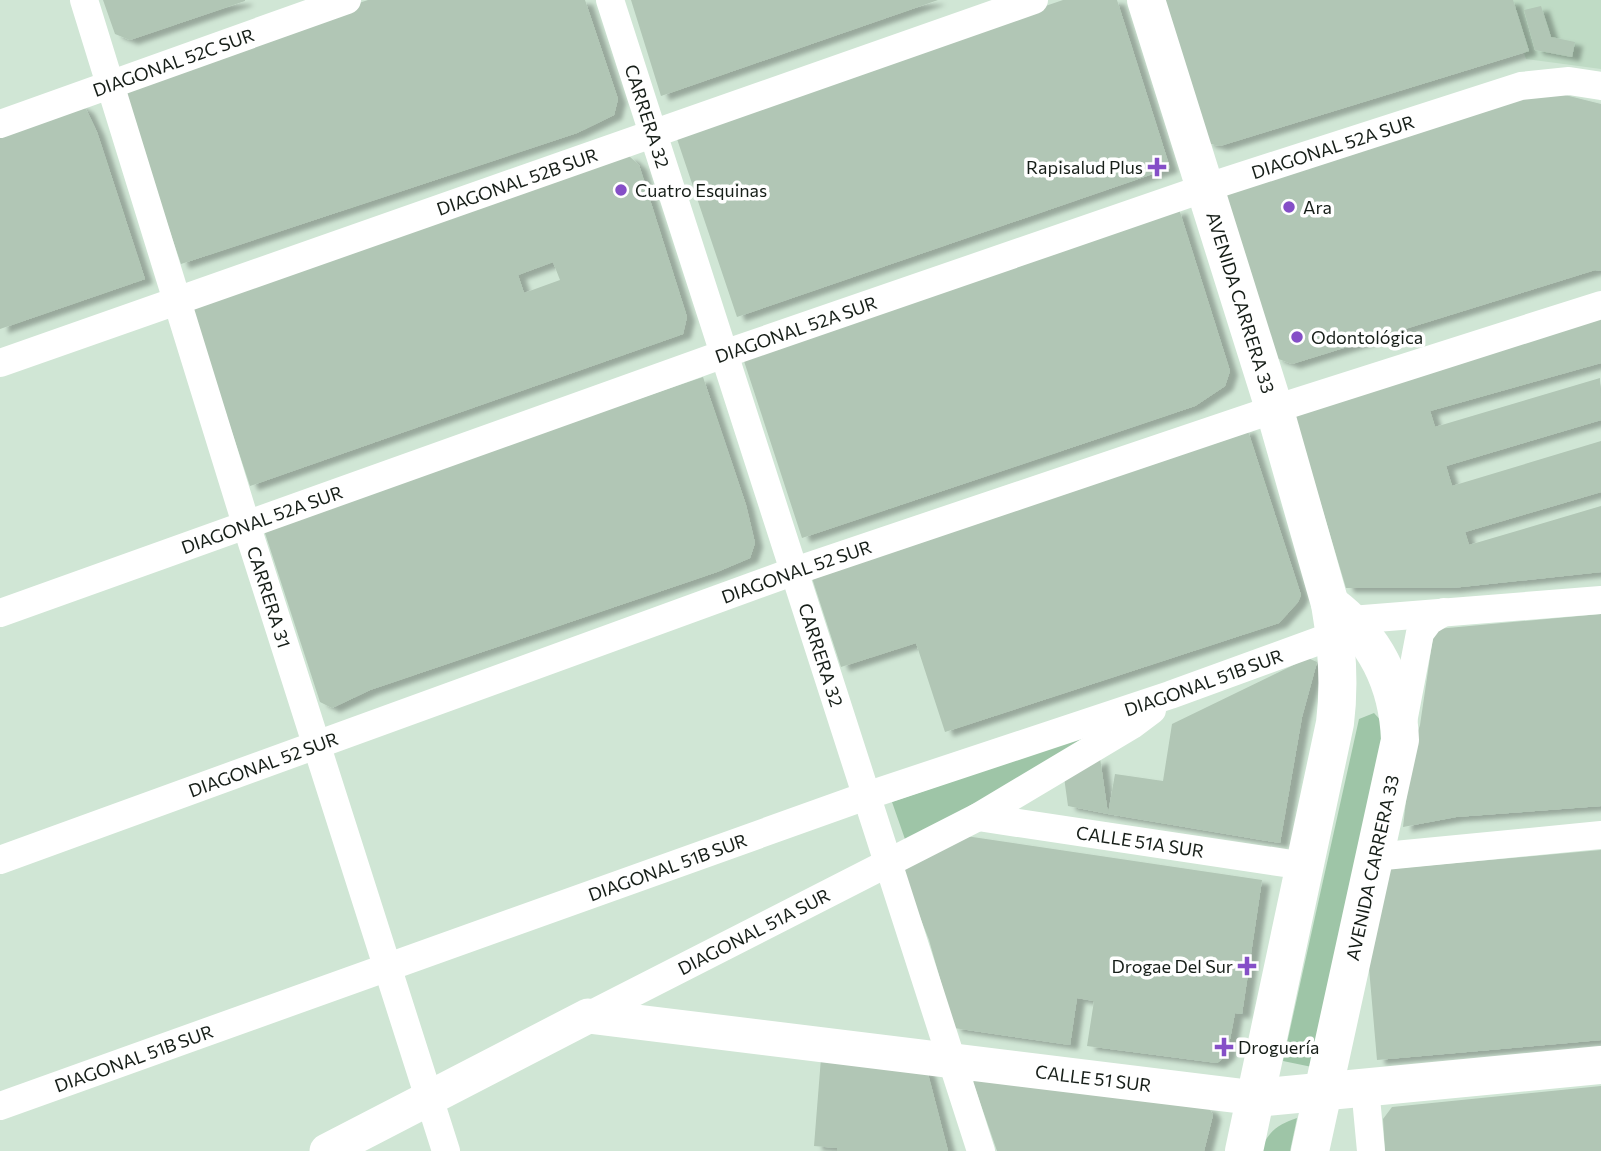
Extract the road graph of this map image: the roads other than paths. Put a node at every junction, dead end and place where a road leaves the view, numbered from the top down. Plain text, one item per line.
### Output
1 (84, 0) edge
2 (347, 0) edge
3 (610, 0) edge
4 (1034, 0) edge
5 (1146, 0) edge
6 (110, 85) junction
7 (1601, 86) edge
8 (0, 124) edge
9 (654, 132) junction
10 (1204, 190) junction
11 (177, 301) junction
12 (1601, 305) edge
13 (724, 355) junction
14 (0, 363) edge
15 (1275, 411) junction
16 (247, 527) junction
17 (792, 572) junction
18 (1601, 600) edge
19 (1444, 612) junction
20 (0, 613) edge
21 (1339, 620) junction
22 (1170, 695) junction
23 (1399, 740) junction
24 (317, 747) junction
25 (866, 796) junction
26 (978, 817) junction
27 (1601, 835) edge
28 (1374, 857) junction
29 (0, 860) edge
30 (887, 863) junction
31 (1305, 866) junction
32 (388, 968) junction
33 (588, 1016) junction
34 (953, 1059) junction
35 (1601, 1065) edge
36 (1365, 1087) junction
37 (1324, 1091) junction
38 (430, 1097) junction
39 (1256, 1098) junction
40 (0, 1107) edge
41 (327, 1151) edge
42 (446, 1151) edge
43 (981, 1151) edge
44 (1244, 1151) edge
45 (1310, 1151) edge
46 (1371, 1151) edge

1 - 6 street, CARRERA 31
2 - 6 street, DIAGONAL 52C SUR
3 - 9 street, CARRERA 32
4 - 9 street, DIAGONAL 52B SUR
5 - 10 main road, AVENIDA CARRERA 33
6 - 8 street, DIAGONAL 52C SUR
6 - 11 street, CARRERA 31
7 - 10 street, DIAGONAL 52A SUR
9 - 11 street, DIAGONAL 52B SUR
9 - 13 street, CARRERA 32
10 - 13 street, DIAGONAL 52A SUR
10 - 15 main road, AVENIDA CARRERA 33
11 - 14 street, DIAGONAL 52B SUR
11 - 16 street, CARRERA 31
12 - 15 street, DIAGONAL 52 SUR
13 - 16 street, DIAGONAL 52A SUR
13 - 17 street, CARRERA 32
15 - 17 street, DIAGONAL 52 SUR
15 - 21 main road, AVENIDA CARRERA 33
16 - 20 street, DIAGONAL 52A SUR
16 - 24 street, CARRERA 31
17 - 24 street, DIAGONAL 52 SUR
17 - 25 street, CARRERA 32
18 - 19 street, DIAGONAL 51B SUR
19 - 21 street, DIAGONAL 51B SUR
19 - 23 street
21 - 22 street, DIAGONAL 51B SUR
21 - 23 main road, AVENIDA CARRERA 33
21 - 31 main road, AVENIDA CARRERA 33
22 - 25 street, DIAGONAL 51B SUR
22 - 26 street, DIAGONAL 51A SUR
23 - 28 main road, AVENIDA CARRERA 33
24 - 29 street, DIAGONAL 52 SUR
24 - 32 street, CARRERA 31
25 - 30 street, CARRERA 32
25 - 32 street, DIAGONAL 51B SUR
26 - 30 street, DIAGONAL 51A SUR
26 - 31 street, CALLE 51A SUR
27 - 28 street
28 - 37 main road, AVENIDA CARRERA 33
30 - 33 street, DIAGONAL 51A SUR
30 - 34 street, CARRERA 32
31 - 39 main road, AVENIDA CARRERA 33
32 - 38 street, CARRERA 31
32 - 40 street, DIAGONAL 51B SUR
33 - 34 street, CALLE 51 SUR
33 - 38 street, DIAGONAL 51A SUR
34 - 39 street, CALLE 51 SUR
34 - 43 street, CARRERA 32
35 - 36 main road, CALLE 51 SUR
36 - 37 main road, CALLE 51 SUR
36 - 46 street
37 - 39 main road, CALLE 51 SUR
37 - 45 main road, AVENIDA CARRERA 33
38 - 41 street, DIAGONAL 51A SUR
38 - 42 street, CARRERA 31
39 - 44 main road, AVENIDA CARRERA 33

